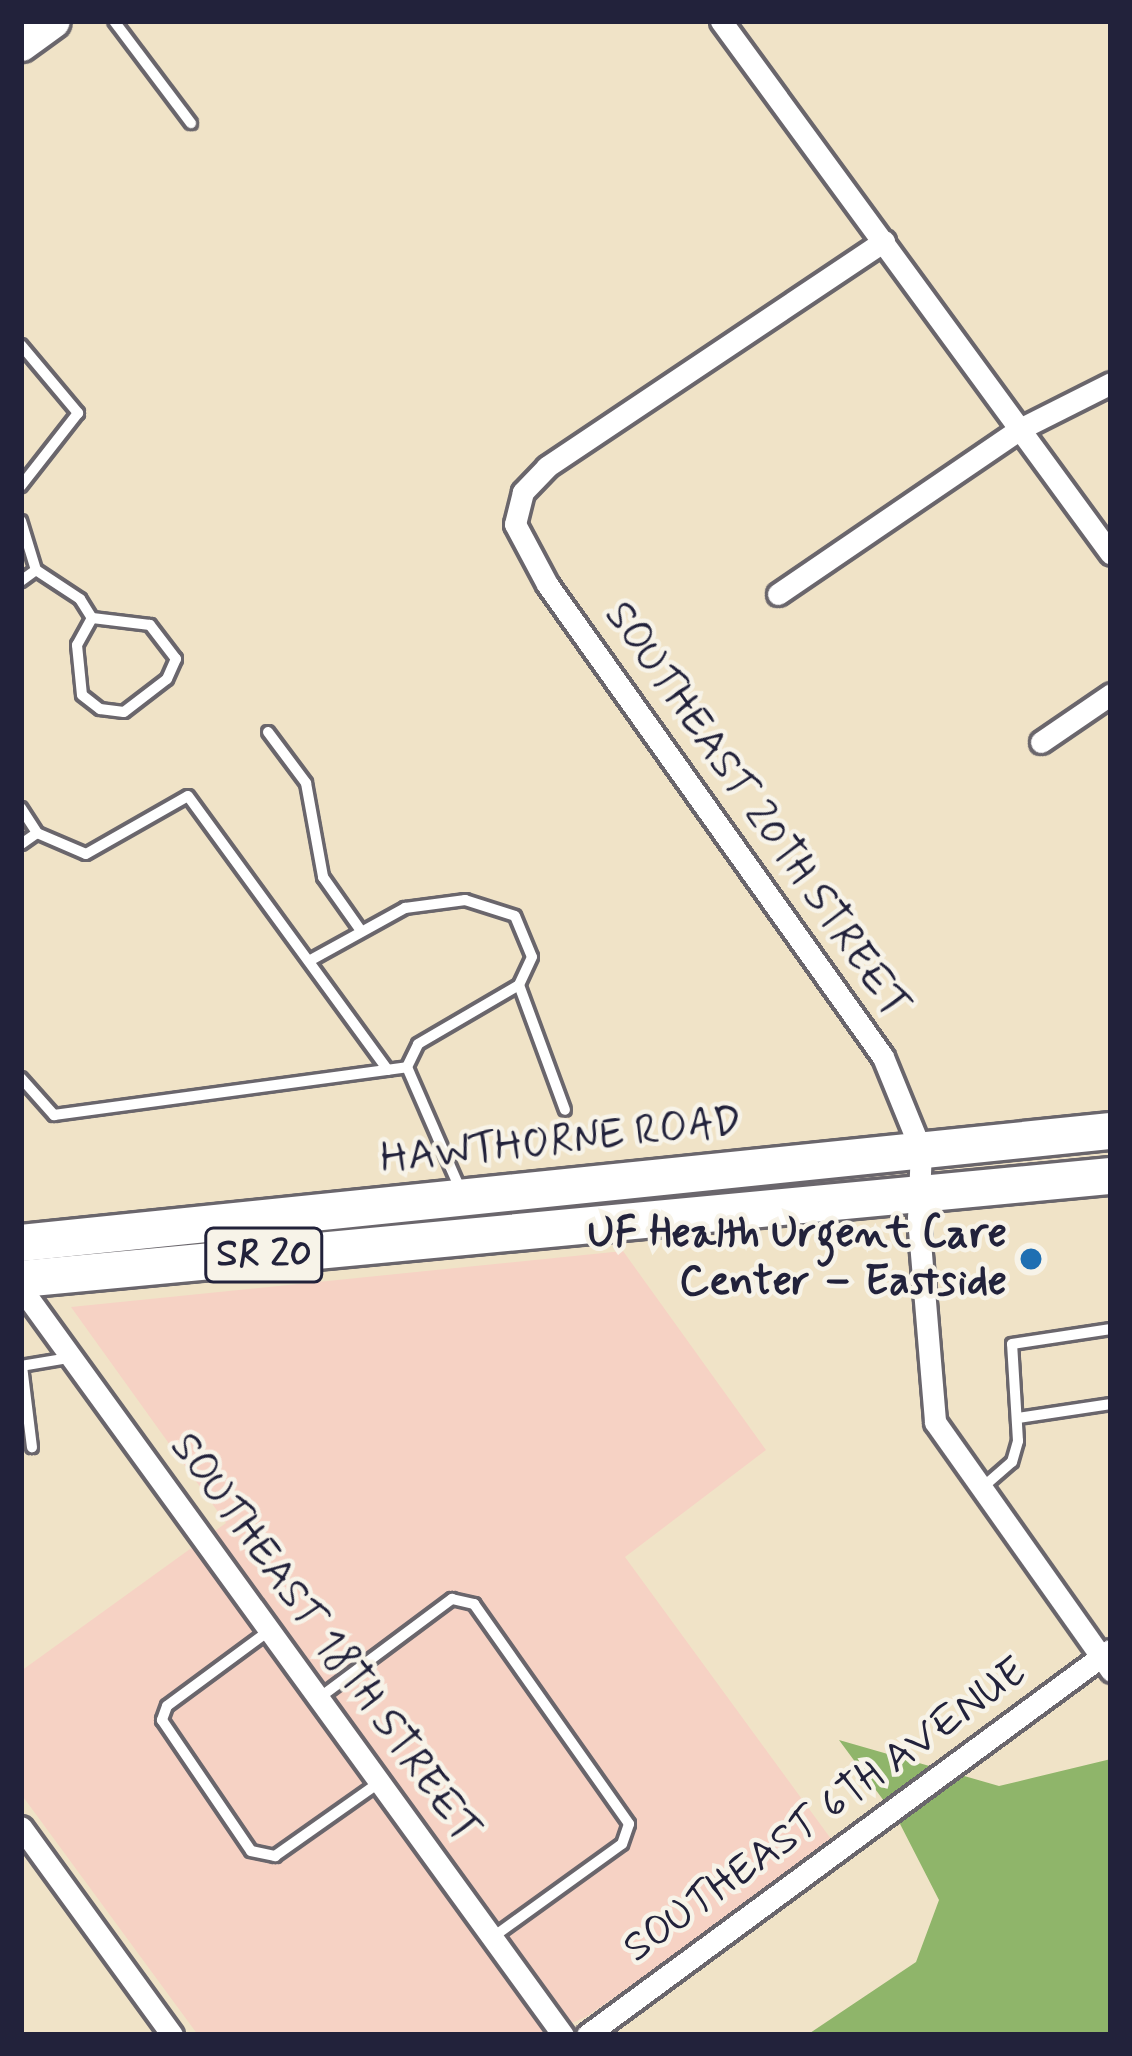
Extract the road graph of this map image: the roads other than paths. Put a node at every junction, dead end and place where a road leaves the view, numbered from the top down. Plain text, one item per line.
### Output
1 (53, 21) edge
2 (114, 21) edge
3 (721, 21) edge
4 (21, 44) edge
5 (191, 123) dead end
6 (884, 242) junction
7 (21, 345) edge
8 (1111, 383) edge
9 (1020, 429) junction
10 (21, 486) edge
11 (21, 521) edge
12 (1111, 554) edge
13 (36, 570) junction
14 (21, 581) edge
15 (778, 594) dead end
16 (92, 619) junction
17 (1111, 694) edge
18 (268, 732) dead end
19 (1041, 742) dead end
20 (21, 808) edge
21 (38, 832) junction
22 (21, 844) edge
23 (358, 928) junction
24 (309, 962) junction
25 (519, 985) junction
26 (407, 1067) junction
27 (388, 1070) junction
28 (21, 1078) edge
29 (566, 1110) dead end
30 (1111, 1131) edge
31 (921, 1150) junction
32 (1111, 1176) edge
33 (463, 1197) junction
34 (918, 1200) junction
35 (21, 1243) edge
36 (21, 1279) edge
37 (21, 1288) edge
38 (1111, 1329) edge
39 (69, 1358) junction
40 (22, 1366) edge
41 (1111, 1404) edge
42 (1018, 1418) junction
43 (32, 1447) dead end
44 (983, 1487) junction
45 (270, 1630) junction
46 (1107, 1659) edge
47 (319, 1698) junction
48 (380, 1782) junction
49 (21, 1827) edge
50 (493, 1937) junction
51 (172, 2035) edge
52 (563, 2035) edge
53 (587, 2035) edge

1 - 4 main road
2 - 5 lane
3 - 6 street
6 - 9 street
6 - 31 street, SOUTHEAST 20TH STREET
7 - 10 lane
8 - 9 street
9 - 12 street
9 - 15 street
11 - 13 lane
13 - 14 lane
13 - 16 lane
16 - 16 lane
17 - 19 street
18 - 23 lane
20 - 21 lane
21 - 22 lane
21 - 24 lane
23 - 24 lane
23 - 25 lane
24 - 27 lane
25 - 26 lane
25 - 29 lane
26 - 27 lane
26 - 33 lane
27 - 28 lane
30 - 31 highway, HAWTHORNE ROAD / SR 20
31 - 33 highway, HAWTHORNE ROAD / SR 20
31 - 34 street, SOUTHEAST 20TH STREET
32 - 34 highway, HAWTHORNE ROAD / SR 20
33 - 35 highway, HAWTHORNE ROAD / SR 20
34 - 36 highway, HAWTHORNE ROAD / SR 20
34 - 44 street, SOUTHEAST 20TH STREET
37 - 39 street, SOUTHEAST 18TH STREET
38 - 42 lane
39 - 40 lane
39 - 45 street, SOUTHEAST 18TH STREET
40 - 43 lane
41 - 42 lane
42 - 44 lane
44 - 46 street, SOUTHEAST 20TH STREET
45 - 47 street, SOUTHEAST 18TH STREET
45 - 48 lane
46 - 53 street, SOUTHEAST 6TH AVENUE
47 - 48 street, SOUTHEAST 18TH STREET
47 - 50 lane
48 - 50 street, SOUTHEAST 18TH STREET
49 - 51 street
50 - 52 street, SOUTHEAST 18TH STREET

